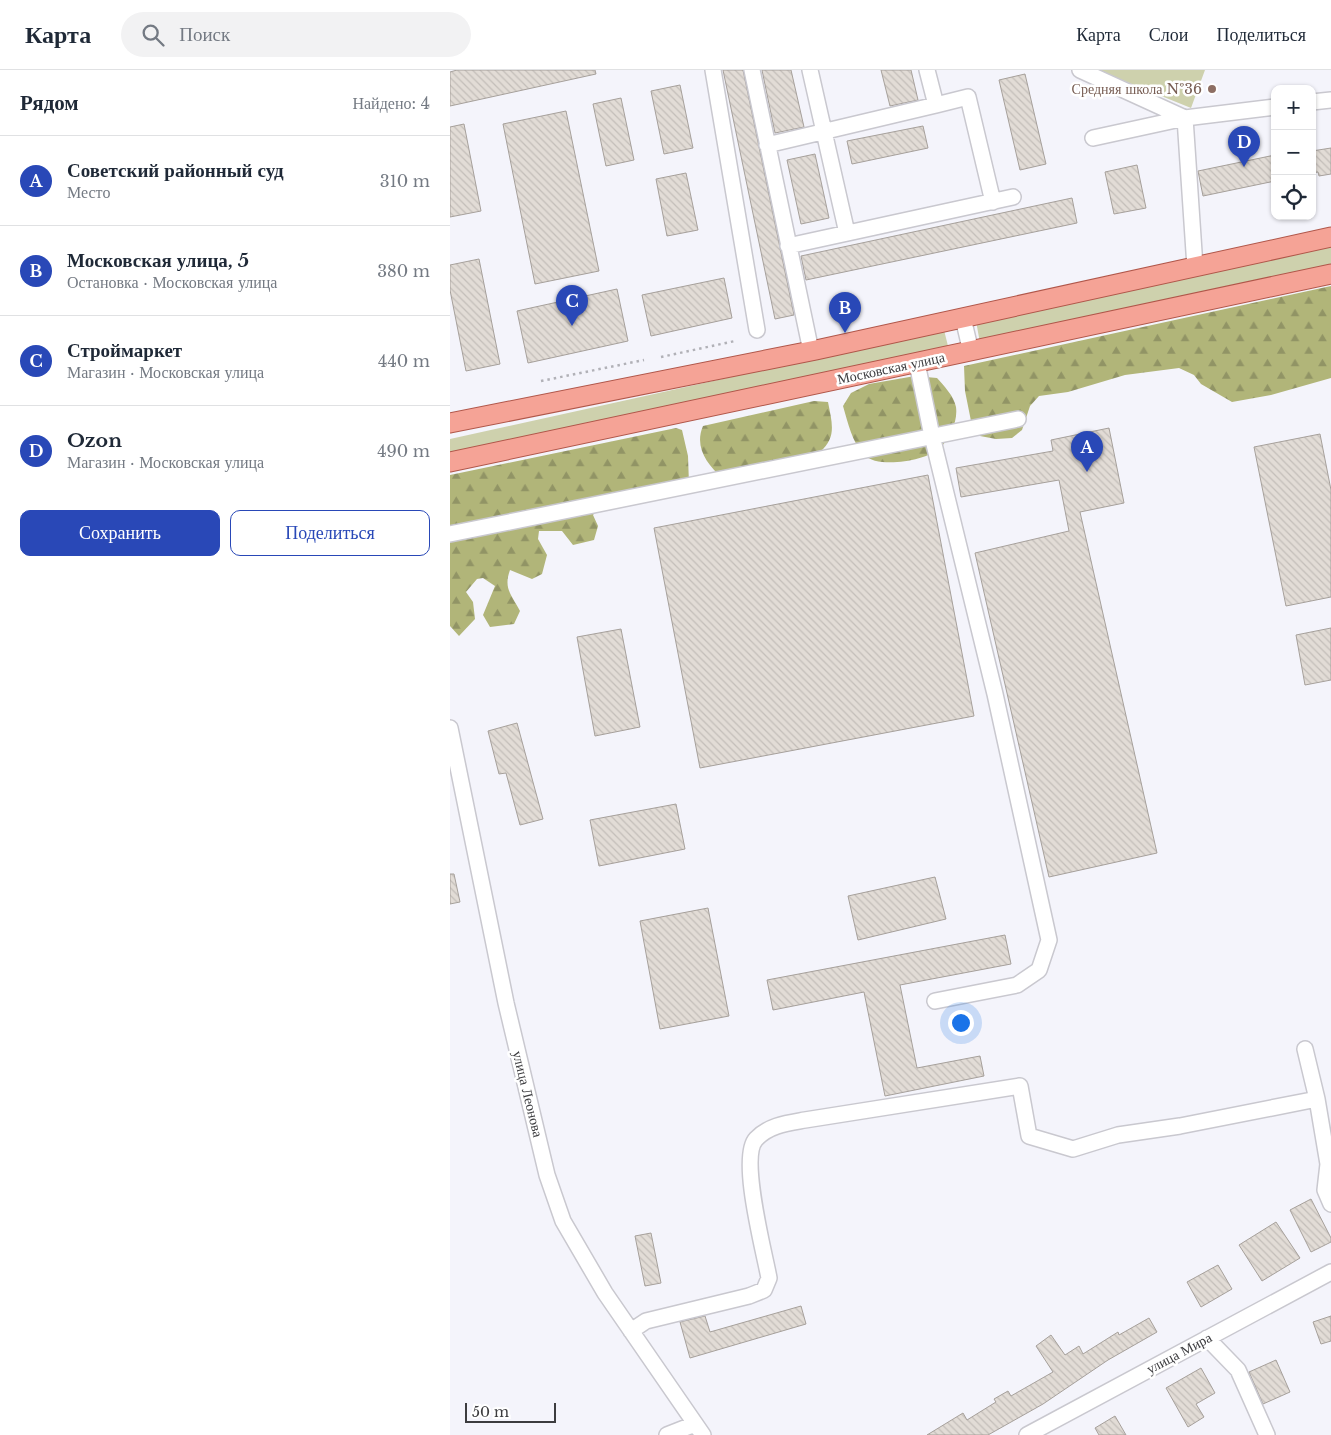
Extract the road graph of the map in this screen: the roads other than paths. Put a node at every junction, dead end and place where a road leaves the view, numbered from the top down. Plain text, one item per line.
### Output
1 (713, 70) edge
2 (752, 70) edge
3 (810, 70) edge
4 (927, 70) edge
5 (1080, 70) edge
6 (1331, 100) edge
7 (1316, 102) edge
8 (936, 105) junction
9 (1271, 107) edge
10 (1185, 118) junction
11 (823, 131) junction
12 (1093, 138) dead end
13 (767, 145) junction
14 (1013, 197) dead end
15 (994, 202) junction
16 (847, 233) junction
17 (1331, 238) edge
18 (788, 246) junction
19 (1195, 267) junction
20 (1331, 274) edge
21 (963, 318) junction
22 (757, 330) dead end
23 (811, 351) junction
24 (971, 352) junction
25 (916, 363) junction
26 (1018, 418) dead end
27 (450, 423) edge
28 (932, 436) junction
29 (450, 462) edge
30 (450, 534) edge
31 (450, 728) edge
32 (935, 1001) dead end
33 (1305, 1049) dead end
34 (1317, 1099) junction
35 (1331, 1204) edge
36 (1331, 1272) edge
37 (631, 1331) junction
38 (1207, 1338) junction
39 (699, 1429) edge
40 (667, 1435) edge
41 (1027, 1435) edge
42 (1267, 1435) edge

1 - 22 street
2 - 13 street
3 - 11 street
4 - 8 street
5 - 10 street
6 - 7 street
8 - 11 street
8 - 15 street
9 - 10 street
10 - 12 street
10 - 19 street
11 - 13 street
11 - 16 street
13 - 18 street
14 - 15 street
15 - 16 street
16 - 18 street
17 - 19 main road
18 - 23 street
19 - 21 main road
20 - 24 main road, Московская улица
21 - 23 main road
21 - 24 street
23 - 27 main road
24 - 25 main road, Московская улица
25 - 28 street
25 - 29 main road, Московская улица
26 - 28 street
28 - 30 street
28 - 32 street
31 - 37 street, улица Леонова
33 - 34 street
34 - 35 street
34 - 37 street
36 - 38 street, улица Мира
37 - 39 street, улица Леонова
38 - 41 street, улица Мира
38 - 42 street
39 - 40 street, улица Леонова

